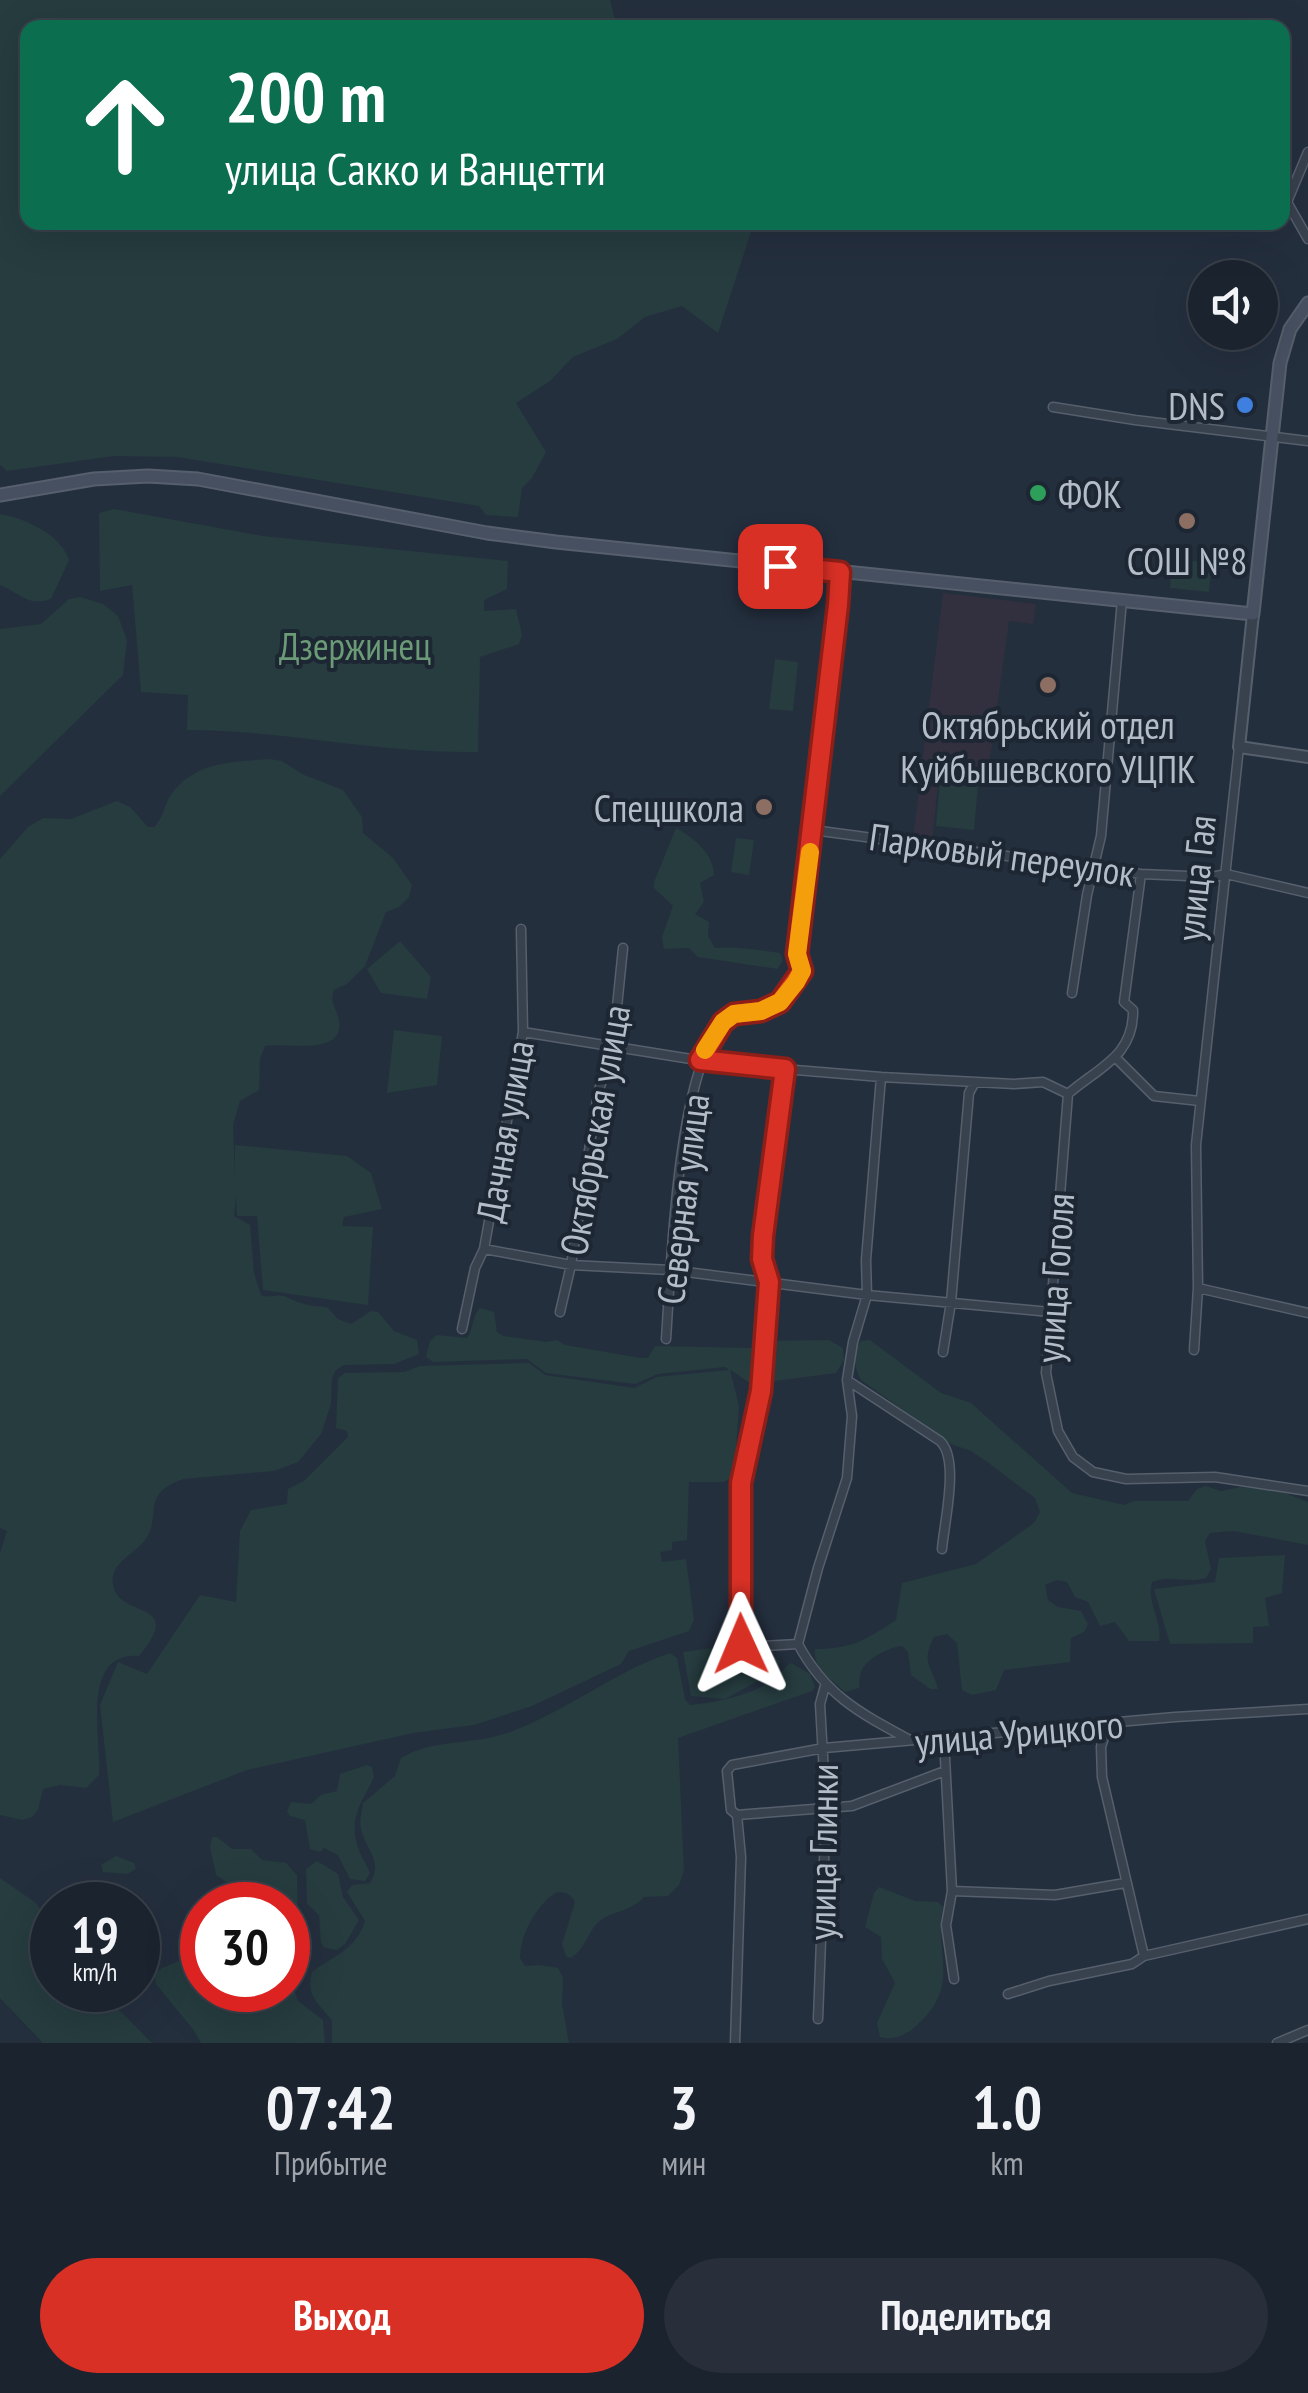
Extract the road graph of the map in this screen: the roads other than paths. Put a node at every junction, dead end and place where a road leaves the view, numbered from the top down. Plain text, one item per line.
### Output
1 (1308, 152) edge
2 (1290, 193) edge
3 (1290, 209) edge
4 (1308, 239) edge
5 (1308, 303) edge
6 (1053, 406) dead end
7 (1272, 436) junction
8 (1308, 441) edge
9 (0, 496) edge
10 (840, 572) junction
11 (1122, 600) junction
12 (1253, 614) junction
13 (1240, 747) junction
14 (1308, 756) edge
15 (813, 830) junction
16 (1094, 867) junction
17 (1142, 874) junction
18 (1226, 874) junction
19 (1308, 893) edge
20 (521, 929) dead end
21 (624, 948) dead end
22 (1072, 994) dead end
23 (523, 1032) junction
24 (612, 1046) junction
25 (700, 1060) junction
26 (1117, 1060) junction
27 (785, 1069) junction
28 (881, 1077) junction
29 (975, 1082) junction
30 (1068, 1094) junction
31 (1200, 1102) junction
32 (484, 1249) junction
33 (571, 1265) junction
34 (671, 1270) junction
35 (769, 1282) junction
36 (1198, 1288) junction
37 (867, 1295) junction
38 (951, 1302) junction
39 (560, 1312) dead end
40 (1050, 1312) junction
41 (1308, 1313) edge
42 (462, 1329) dead end
43 (666, 1339) dead end
44 (1194, 1350) dead end
45 (943, 1352) dead end
46 (847, 1380) junction
47 (1308, 1491) edge
48 (942, 1549) dead end
49 (798, 1644) junction
50 (825, 1686) junction
51 (1308, 1709) edge
52 (1108, 1725) junction
53 (944, 1739) junction
54 (911, 1741) junction
55 (824, 1748) junction
56 (945, 1770) junction
57 (826, 1808) junction
58 (737, 1815) junction
59 (1125, 1883) junction
60 (952, 1892) junction
61 (1308, 1919) edge
62 (1144, 1956) junction
63 (954, 1979) dead end
64 (1008, 1994) dead end
65 (818, 2018) dead end
66 (1308, 2030) edge
67 (734, 2043) edge
68 (1278, 2043) edge

1 - 2 street
3 - 4 street
5 - 7 main road, улица Гая
6 - 7 street
7 - 8 street
7 - 12 main road, улица Гая
9 - 10 main road
10 - 11 main road
10 - 15 street
11 - 12 main road
11 - 16 street
12 - 13 street, улица Гая
13 - 14 street
13 - 18 street, улица Гая
15 - 16 street, Парковый переулок
15 - 25 street
16 - 17 street, Парковый переулок
16 - 22 street
17 - 18 street, Парковый переулок
17 - 26 street
18 - 19 street, Парковый переулок
18 - 31 street, улица Гая
20 - 23 street, Дачная улица
21 - 24 street, Октябрьская улица
23 - 24 street
23 - 32 street, Дачная улица
24 - 25 street
24 - 33 street, Октябрьская улица
25 - 27 street
25 - 34 street, Северная улица
26 - 30 street
26 - 31 street
27 - 28 street
27 - 35 street
28 - 29 street
28 - 37 street
29 - 30 street
29 - 38 street
30 - 40 street, улица Гоголя
31 - 36 street, улица Гая
32 - 33 street
32 - 42 street, Дачная улица
33 - 34 street
33 - 39 street, Октябрьская улица
34 - 35 street
34 - 43 street, Северная улица
35 - 37 street
35 - 49 street
36 - 41 street
36 - 44 street, улица Гая
37 - 38 street
37 - 46 street
38 - 40 street
38 - 45 street
40 - 47 street, улица Гоголя
46 - 48 street
46 - 49 street
49 - 50 street
50 - 54 street
50 - 55 street, улица Глинки
51 - 52 street, улица Урицкого
52 - 53 street, улица Урицкого
52 - 59 street
53 - 54 street, улица Урицкого
53 - 56 street
54 - 55 street, улица Урицкого
55 - 57 street, улица Глинки
55 - 58 street, улица Урицкого
56 - 57 street
56 - 60 street
57 - 58 street
57 - 65 street, улица Глинки
58 - 67 street
59 - 60 street
59 - 62 street
60 - 63 street
61 - 62 street
62 - 64 street
66 - 68 street

